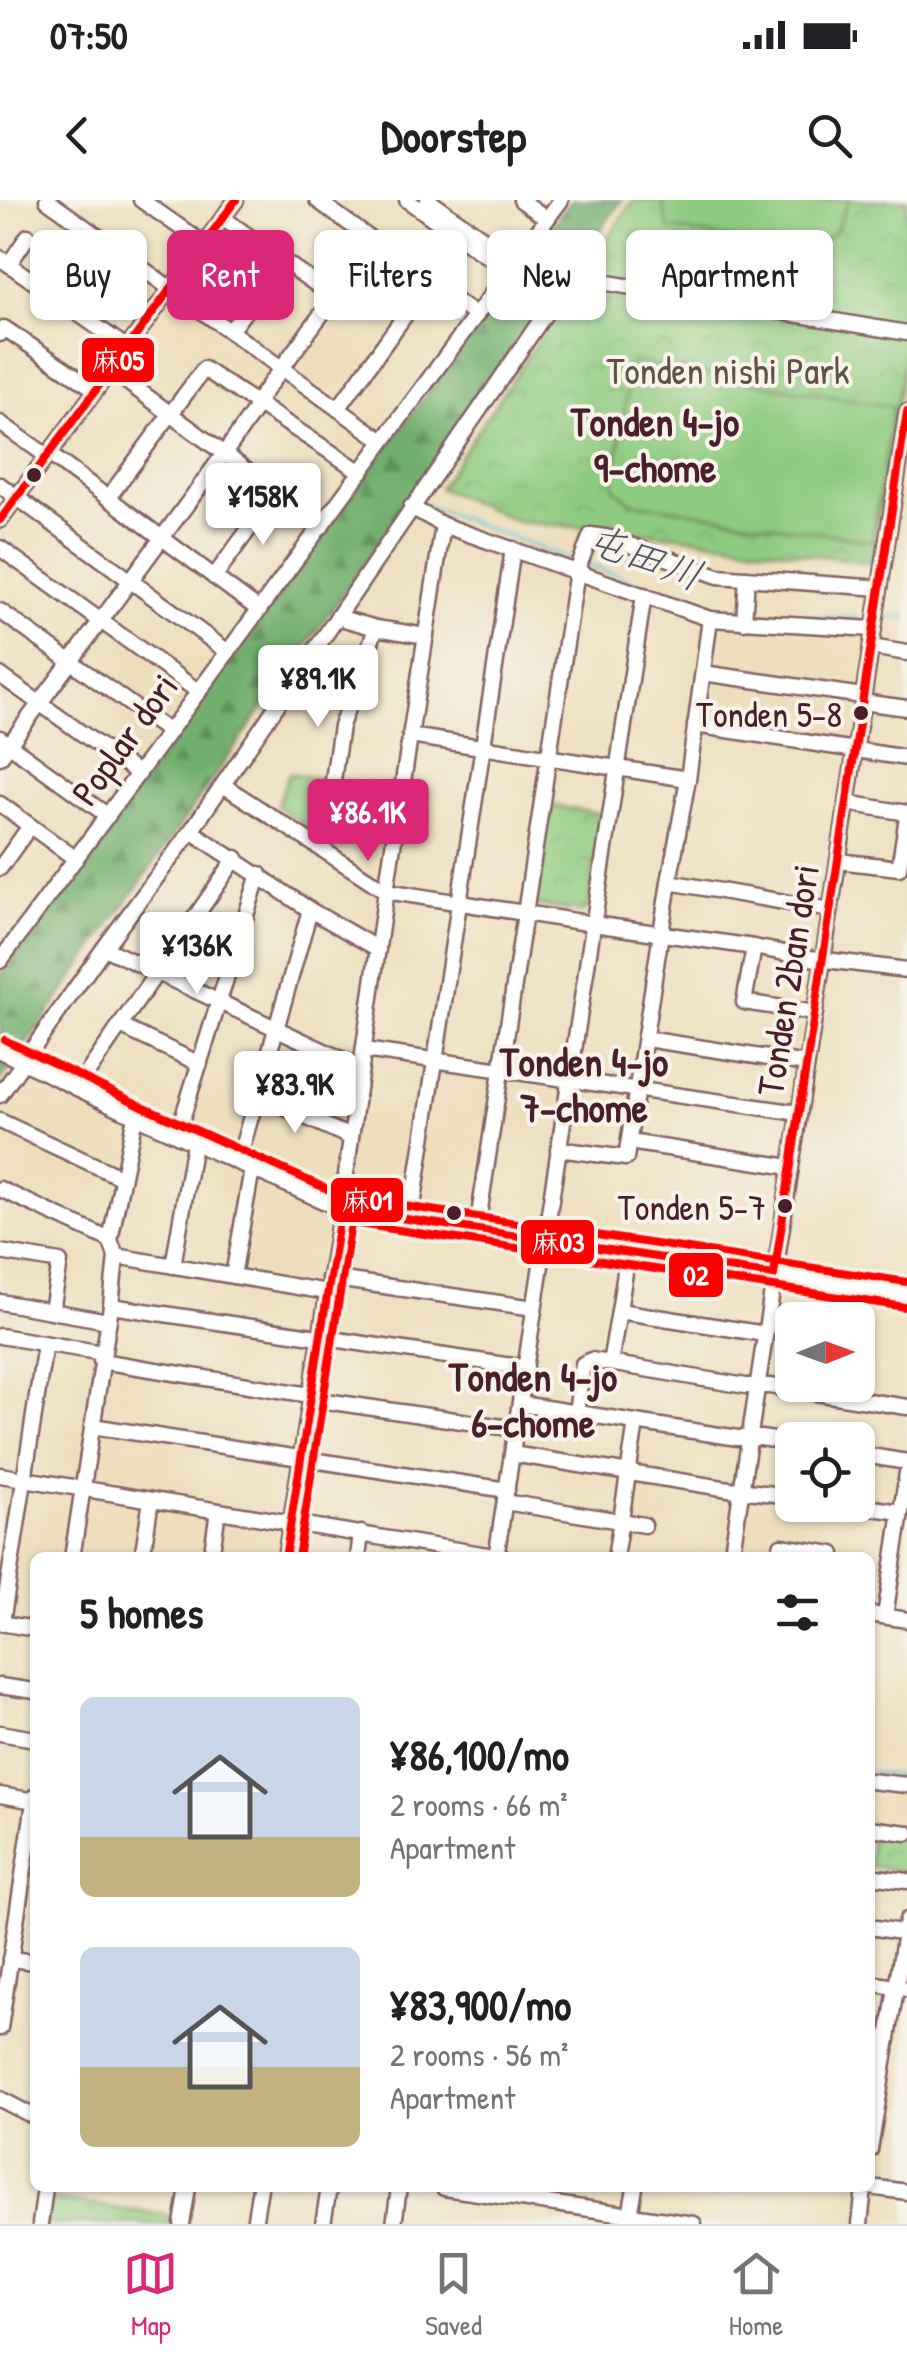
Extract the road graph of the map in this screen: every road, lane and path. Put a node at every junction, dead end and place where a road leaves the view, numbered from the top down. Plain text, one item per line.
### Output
1 (141, 200) edge
2 (316, 200) edge
3 (407, 200) edge
4 (428, 200) edge
5 (521, 200) edge
6 (560, 200) edge
7 (50, 201) edge
8 (229, 206) edge
9 (547, 219) junction
10 (184, 230) edge
11 (213, 230) edge
12 (253, 230) edge
13 (358, 230) edge
14 (539, 230) edge
15 (28, 236) dead end
16 (487, 241) edge
17 (487, 256) edge
18 (4, 261) edge
19 (606, 282) edge
20 (167, 285) edge
21 (167, 293) edge
22 (487, 301) edge
23 (467, 310) edge
24 (476, 316) junction
25 (214, 320) edge
26 (239, 320) edge
27 (317, 320) edge
28 (401, 320) edge
29 (540, 320) edge
30 (230, 332) junction
31 (907, 332) edge
32 (0, 334) edge
33 (127, 348) junction
34 (282, 369) junction
35 (110, 370) junction
36 (96, 390) junction
37 (259, 404) junction
38 (338, 408) junction
39 (907, 412) edge
40 (171, 415) junction
41 (0, 422) edge
42 (383, 441) junction
43 (224, 454) junction
44 (48, 455) junction
45 (903, 469) edge
46 (360, 472) junction
47 (0, 485) edge
48 (276, 492) junction
49 (17, 497) junction
50 (108, 498) junction
51 (410, 507) junction
52 (899, 516) edge
53 (0, 520) edge
54 (443, 525) junction
55 (322, 526) junction
56 (161, 538) junction
57 (0, 548) edge
58 (514, 548) junction
59 (579, 564) junction
60 (214, 578) junction
61 (746, 578) junction
62 (130, 580) junction
63 (880, 588) junction
64 (644, 596) junction
65 (259, 610) junction
66 (0, 611) edge
67 (744, 615) junction
68 (337, 616) junction
69 (710, 619) junction
70 (100, 620) junction
71 (376, 628) junction
72 (873, 629) junction
73 (426, 636) junction
74 (871, 647) junction
75 (228, 652) junction
76 (907, 653) edge
77 (70, 661) junction
78 (702, 674) junction
79 (0, 675) edge
80 (199, 692) junction
81 (863, 699) junction
82 (40, 703) junction
83 (907, 708) edge
84 (695, 725) junction
85 (169, 732) junction
86 (410, 736) junction
87 (3, 746) edge
88 (483, 748) junction
89 (855, 750) junction
90 (549, 757) junction
91 (907, 758) edge
92 (618, 768) junction
93 (138, 774) junction
94 (688, 778) junction
95 (222, 785) junction
96 (847, 803) junction
97 (0, 804) edge
98 (907, 815) edge
99 (108, 816) junction
100 (30, 826) junction
101 (191, 830) junction
102 (323, 848) junction
103 (236, 858) junction
104 (76, 859) junction
105 (838, 861) junction
106 (0, 868) edge
107 (259, 874) junction
108 (668, 882) junction
109 (386, 891) junction
110 (458, 904) junction
111 (310, 910) junction
112 (830, 910) junction
113 (525, 914) junction
114 (593, 924) junction
115 (0, 932) edge
116 (661, 934) junction
117 (14, 942) junction
118 (754, 947) junction
119 (104, 948) junction
120 (378, 949) junction
121 (823, 959) junction
122 (0, 961) edge
123 (907, 970) edge
124 (156, 973) junction
125 (218, 1002) junction
126 (814, 1013) junction
127 (120, 1026) junction
128 (276, 1030) junction
129 (646, 1039) junction
130 (364, 1050) junction
131 (0, 1051) edge
132 (435, 1061) junction
133 (23, 1063) junction
134 (200, 1064) junction
135 (806, 1064) junction
136 (361, 1068) junction
137 (500, 1070) junction
138 (568, 1081) junction
139 (78, 1088) junction
140 (638, 1090) junction
141 (0, 1095) edge
142 (257, 1095) junction
143 (799, 1114) junction
144 (135, 1116) junction
145 (0, 1121) edge
146 (178, 1134) junction
147 (350, 1137) junction
148 (629, 1142) junction
149 (194, 1143) junction
150 (558, 1149) junction
151 (245, 1165) junction
152 (790, 1167) junction
153 (122, 1178) junction
154 (0, 1189) edge
155 (341, 1209) junction
156 (411, 1219) junction
157 (477, 1229) junction
158 (544, 1239) junction
159 (110, 1240) junction
160 (0, 1252) edge
161 (628, 1253) junction
162 (116, 1256) junction
163 (172, 1266) junction
164 (774, 1275) junction
165 (233, 1276) junction
166 (328, 1285) junction
167 (907, 1295) edge
168 (0, 1302) edge
169 (534, 1308) junction
170 (52, 1311) junction
171 (619, 1311) junction
172 (110, 1313) junction
173 (765, 1334) junction
174 (0, 1336) edge
175 (319, 1338) junction
176 (46, 1344) junction
177 (102, 1357) junction
178 (610, 1363) junction
179 (526, 1368) junction
180 (757, 1386) junction
181 (310, 1395) junction
182 (520, 1404) junction
183 (907, 1407) edge
184 (576, 1412) junction
185 (636, 1423) junction
186 (92, 1426) junction
187 (516, 1429) junction
188 (749, 1438) junction
189 (775, 1442) edge
190 (512, 1454) junction
191 (875, 1457) edge
192 (302, 1458) junction
193 (907, 1462) edge
194 (907, 1473) edge
195 (627, 1474) junction
196 (0, 1475) edge
197 (25, 1479) junction
198 (82, 1489) junction
199 (741, 1490) junction
200 (775, 1494) edge
201 (506, 1496) junction
202 (151, 1500) junction
203 (875, 1508) edge
204 (218, 1511) junction
205 (901, 1512) junction
206 (620, 1521) junction
207 (291, 1522) junction
208 (644, 1525) dead end
209 (362, 1533) junction
210 (427, 1551) edge
211 (73, 1552) edge
212 (143, 1552) edge
213 (212, 1552) edge
214 (286, 1552) edge
215 (359, 1552) edge
216 (499, 1552) edge
217 (617, 1552) edge
218 (732, 1552) edge
219 (780, 1552) edge
220 (819, 1552) edge
221 (878, 1615) edge
222 (907, 1620) edge
223 (1, 1623) edge
224 (30, 1627) edge
225 (0, 1686) edge
226 (30, 1690) edge
227 (0, 1733) edge
228 (30, 1738) edge
229 (875, 1782) edge
230 (907, 1785) edge
231 (0, 1795) edge
232 (30, 1798) edge
233 (30, 1827) edge
234 (875, 1829) edge
235 (907, 1833) edge
236 (875, 1877) edge
237 (907, 1881) edge
238 (875, 1928) edge
239 (906, 1928) edge
240 (7, 1954) edge
241 (875, 1984) edge
242 (901, 1988) edge
243 (0, 2028) edge
244 (875, 2037) edge
245 (888, 2039) junction
246 (875, 2083) edge
247 (0, 2099) edge
248 (30, 2114) edge
249 (875, 2188) edge
250 (44, 2192) edge
251 (187, 2192) edge
252 (259, 2192) edge
253 (328, 2192) edge
254 (398, 2192) edge
255 (467, 2192) edge
256 (633, 2192) edge
257 (866, 2192) edge
258 (907, 2192) edge
259 (629, 2220) edge
260 (40, 2224) edge
261 (182, 2224) edge
262 (254, 2224) edge
263 (324, 2224) edge
264 (394, 2224) edge
265 (694, 2224) edge
266 (860, 2224) edge

1 - 10 street
2 - 13 street
3 - 17 street
4 - 16 street
5 - 9 street
6 - 9 street, Poplar dori
7 - 20 street
8 - 11 street
8 - 12 street
9 - 14 street, Poplar dori
15 - 18 street
18 - 33 street
19 - 31 street
21 - 33 street
22 - 24 street, Poplar dori
23 - 24 street
24 - 42 street, Poplar dori
25 - 30 street
26 - 30 street
27 - 34 street
28 - 38 street
29 - 51 street
30 - 34 street
32 - 36 street
33 - 35 street
34 - 37 street
34 - 38 street
35 - 36 street
35 - 40 street
36 - 44 street
37 - 40 street
37 - 43 street
37 - 46 street
38 - 42 street
39 - 45 street, Tonden 2ban dori
40 - 43 street
40 - 50 street
41 - 44 street
42 - 46 street, Poplar dori
43 - 48 street
43 - 56 street
44 - 49 street
44 - 50 street
45 - 52 street, Tonden 2ban dori
46 - 55 street, Poplar dori
47 - 49 street
48 - 55 street
48 - 60 street
49 - 53 street
49 - 62 street
50 - 56 street
51 - 54 street
51 - 68 street
52 - 63 street, Tonden 2ban dori
54 - 58 street
54 - 73 street
55 - 65 street, Poplar dori
56 - 60 street
56 - 62 street
57 - 70 street
58 - 59 street
58 - 88 street
59 - 61 street
59 - 64 street
59 - 90 street
60 - 65 street
61 - 63 street
61 - 67 street
62 - 70 street
62 - 75 street
63 - 72 street, Tonden 2ban dori
64 - 69 street
64 - 92 street
65 - 75 street, Poplar dori
66 - 77 street
67 - 69 street
67 - 72 street
68 - 71 street
68 - 95 street
69 - 78 street
70 - 77 street
70 - 80 street
71 - 73 street
71 - 102 street
72 - 74 street, Tonden 2ban dori
73 - 86 street
74 - 76 street
74 - 81 street, Tonden 2ban dori
75 - 80 street, Poplar dori
77 - 82 street
77 - 85 street
78 - 81 street
78 - 84 street
79 - 82 street
80 - 85 street, Poplar dori
81 - 83 street
81 - 89 street, Tonden 2ban dori
82 - 87 street
82 - 93 street
84 - 89 street
84 - 94 street
85 - 93 street, Poplar dori
86 - 88 street
86 - 109 street
87 - 99 street
88 - 90 street
88 - 110 street
89 - 91 street
89 - 96 street, Tonden 2ban dori
90 - 92 street
90 - 113 street
92 - 94 street
92 - 114 street
93 - 99 street, Poplar dori
94 - 108 street
95 - 101 street
95 - 102 street
96 - 98 street
96 - 105 street, Tonden 2ban dori
97 - 100 street
98 - 105 street
99 - 104 street, Poplar dori
100 - 104 street
100 - 106 street
101 - 103 street
101 - 119 street
102 - 109 street
103 - 107 street
103 - 124 street
104 - 117 street, Poplar dori
105 - 112 street, Tonden 2ban dori
107 - 111 street
107 - 125 street
108 - 112 street
108 - 116 street
109 - 110 street
109 - 120 street
110 - 113 street
110 - 132 street
111 - 120 street
111 - 128 street
112 - 121 street, Tonden 2ban dori
113 - 114 street
113 - 137 street
114 - 116 street
114 - 138 street
115 - 117 street
116 - 118 street
116 - 129 street
117 - 122 street, Poplar dori
118 - 121 street
118 - 126 street
119 - 124 street
119 - 133 street
120 - 130 street
121 - 123 street
121 - 126 street, Tonden 2ban dori
124 - 125 street
124 - 127 street
125 - 128 street
125 - 134 street
126 - 135 street, Tonden 2ban dori
127 - 134 street
127 - 139 street
128 - 136 street
128 - 142 street
129 - 135 street
129 - 140 street
130 - 132 street
130 - 136 street
131 - 133 street
132 - 137 street
132 - 156 street
133 - 139 street
133 - 141 street
134 - 146 street
135 - 143 street, Tonden 2ban dori
136 - 147 street
137 - 138 street
137 - 157 street
138 - 140 street
138 - 150 street
139 - 144 street
140 - 143 street
140 - 148 street
142 - 147 street
142 - 151 street
143 - 152 street, Tonden 2ban dori
144 - 146 street
144 - 153 street
145 - 153 street
146 - 149 street
147 - 155 street
148 - 150 street
148 - 152 street
149 - 151 street
149 - 163 street
150 - 158 street
151 - 155 street
151 - 165 street
152 - 164 street, Tonden 2ban dori
153 - 159 street
154 - 159 street
155 - 156 street
155 - 166 street
156 - 157 street
157 - 158 street
158 - 161 street
158 - 169 street
159 - 162 street
160 - 170 street
161 - 164 street
161 - 171 street
162 - 163 street
162 - 172 street
163 - 165 street
164 - 167 street
164 - 173 street, Tonden 2ban dori
165 - 166 street
166 - 169 street
166 - 175 street
168 - 170 street
169 - 179 street
170 - 172 street
171 - 173 street
171 - 178 street
172 - 175 street
172 - 177 street
173 - 180 street, Tonden 2ban dori
174 - 176 street
175 - 179 street
175 - 181 street
176 - 177 street
176 - 197 street
177 - 181 street
177 - 186 street
178 - 180 street
178 - 184 street
179 - 182 street
180 - 183 street
180 - 188 street, Tonden 2ban dori
181 - 187 street
181 - 192 street
182 - 184 street
182 - 187 street
184 - 185 street
185 - 188 street
185 - 195 street
186 - 192 street
186 - 198 street
187 - 190 street
188 - 189 street
188 - 199 street, Tonden 2ban dori
190 - 195 street
190 - 201 street
191 - 193 street
192 - 201 street
192 - 207 street
194 - 205 street
195 - 199 street
195 - 206 street
196 - 197 street
197 - 198 street
197 - 223 street
198 - 202 street
198 - 211 street
199 - 200 street
199 - 218 street, Tonden 2ban dori
201 - 206 street
201 - 216 street
202 - 204 street
202 - 212 street
203 - 205 street
204 - 207 street
204 - 213 street
205 - 221 street
206 - 208 street
206 - 217 street
207 - 209 street
207 - 214 street
209 - 210 street
209 - 215 street
219 - 220 street
221 - 222 street
223 - 224 street
225 - 226 street
227 - 228 street
229 - 230 street
231 - 232 street
233 - 240 street
234 - 235 street
236 - 237 street
238 - 239 street
239 - 242 street
240 - 243 street
241 - 242 street
242 - 245 street
244 - 245 street
245 - 246 street
247 - 248 street
249 - 258 street
250 - 260 street
251 - 261 street
252 - 262 street
253 - 263 street
254 - 264 street
255 - 259 street
256 - 259 street
257 - 266 street
259 - 265 street

